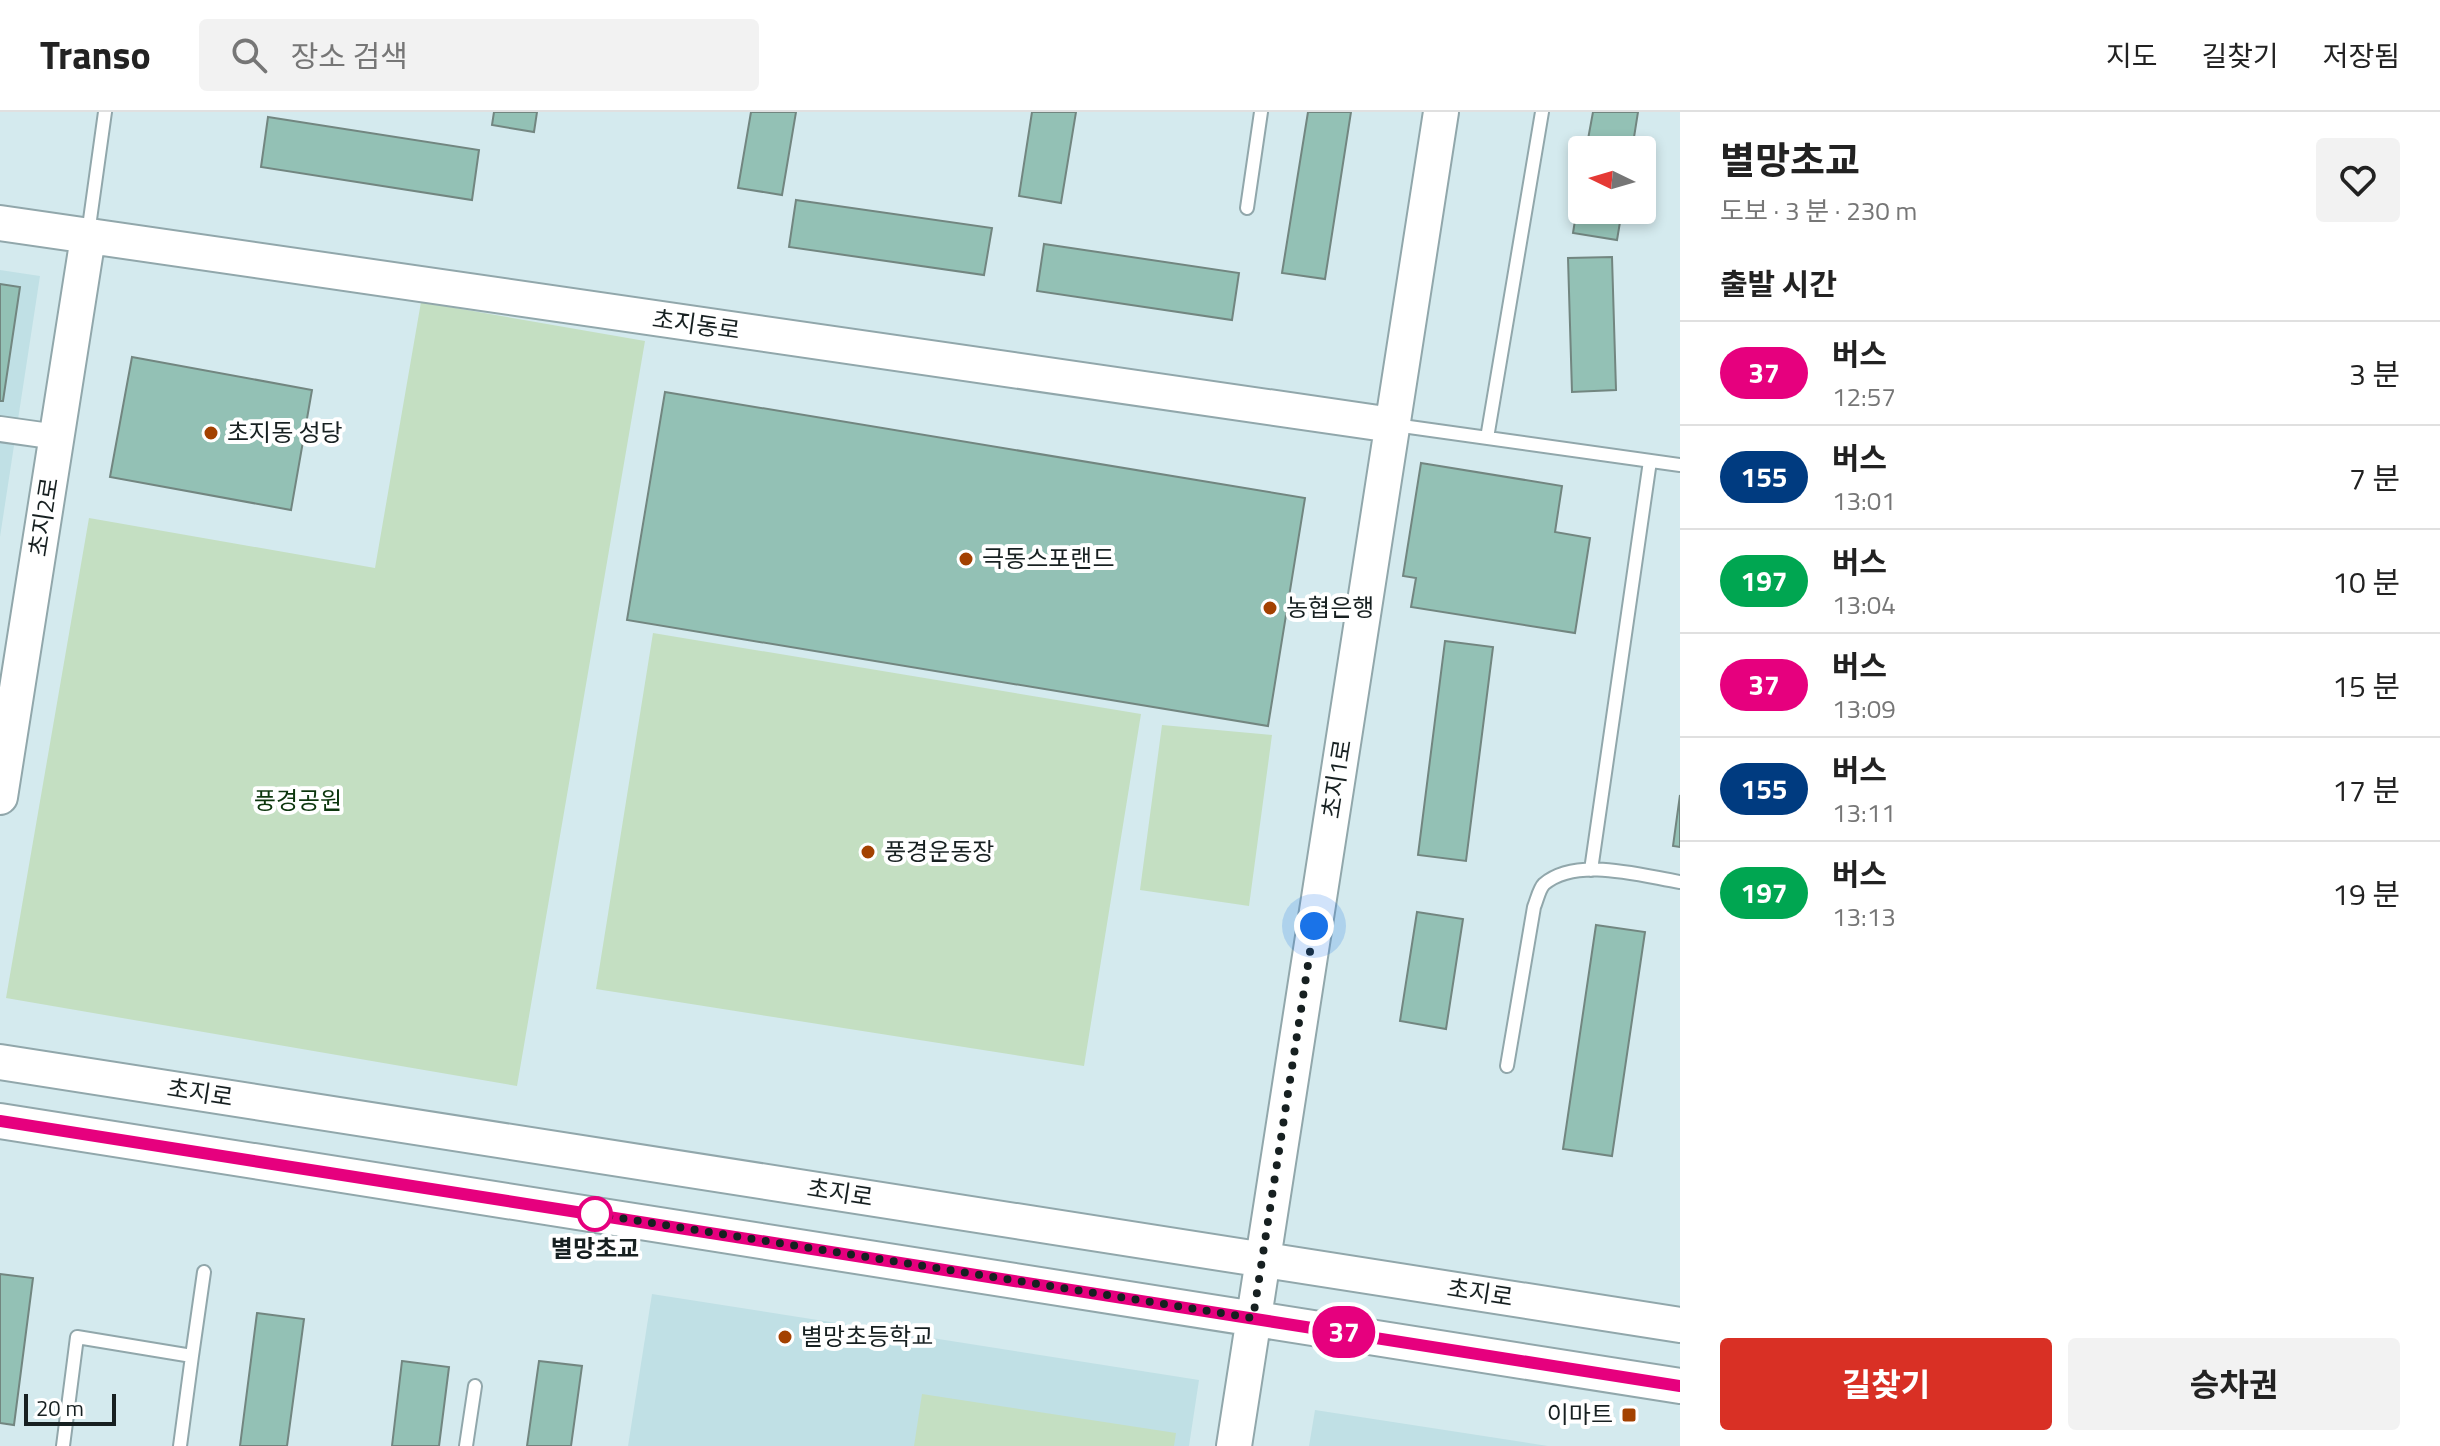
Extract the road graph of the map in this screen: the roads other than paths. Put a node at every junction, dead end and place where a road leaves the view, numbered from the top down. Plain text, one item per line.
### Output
1 (105, 112) edge
2 (1261, 112) edge
3 (1441, 112) edge
4 (1542, 112) edge
5 (1247, 208) dead end
6 (0, 223) edge
7 (88, 237) junction
8 (1392, 425) junction
9 (0, 429) edge
10 (57, 437) junction
11 (1487, 438) junction
12 (1650, 461) junction
13 (1680, 465) edge
14 (0, 797) edge
15 (1591, 870) junction
16 (1680, 882) edge
17 (0, 1062) edge
18 (1507, 1066) dead end
19 (0, 1121) edge
20 (1262, 1258) junction
21 (204, 1272) dead end
22 (1253, 1318) junction
23 (1680, 1325) edge
24 (192, 1356) junction
25 (475, 1386) dead end
26 (1680, 1386) edge
27 (63, 1446) edge
28 (180, 1446) edge
29 (466, 1446) edge
30 (1234, 1446) edge

1 - 7 lane
2 - 5 lane
3 - 8 street, 초지1로
4 - 11 lane
6 - 7 street, 초지동로
7 - 8 street, 초지동로
7 - 10 street, 초지2로
8 - 11 lane
8 - 20 street, 초지1로
9 - 10 street
10 - 14 street, 초지2로
11 - 12 lane
12 - 13 lane
12 - 15 lane
15 - 16 lane
15 - 18 lane
17 - 20 street, 초지로
19 - 22 street
20 - 22 street, 초지1로
20 - 23 street, 초지로
21 - 24 lane
22 - 26 street
22 - 30 street, 초지1로
24 - 27 lane
24 - 28 lane
25 - 29 lane

